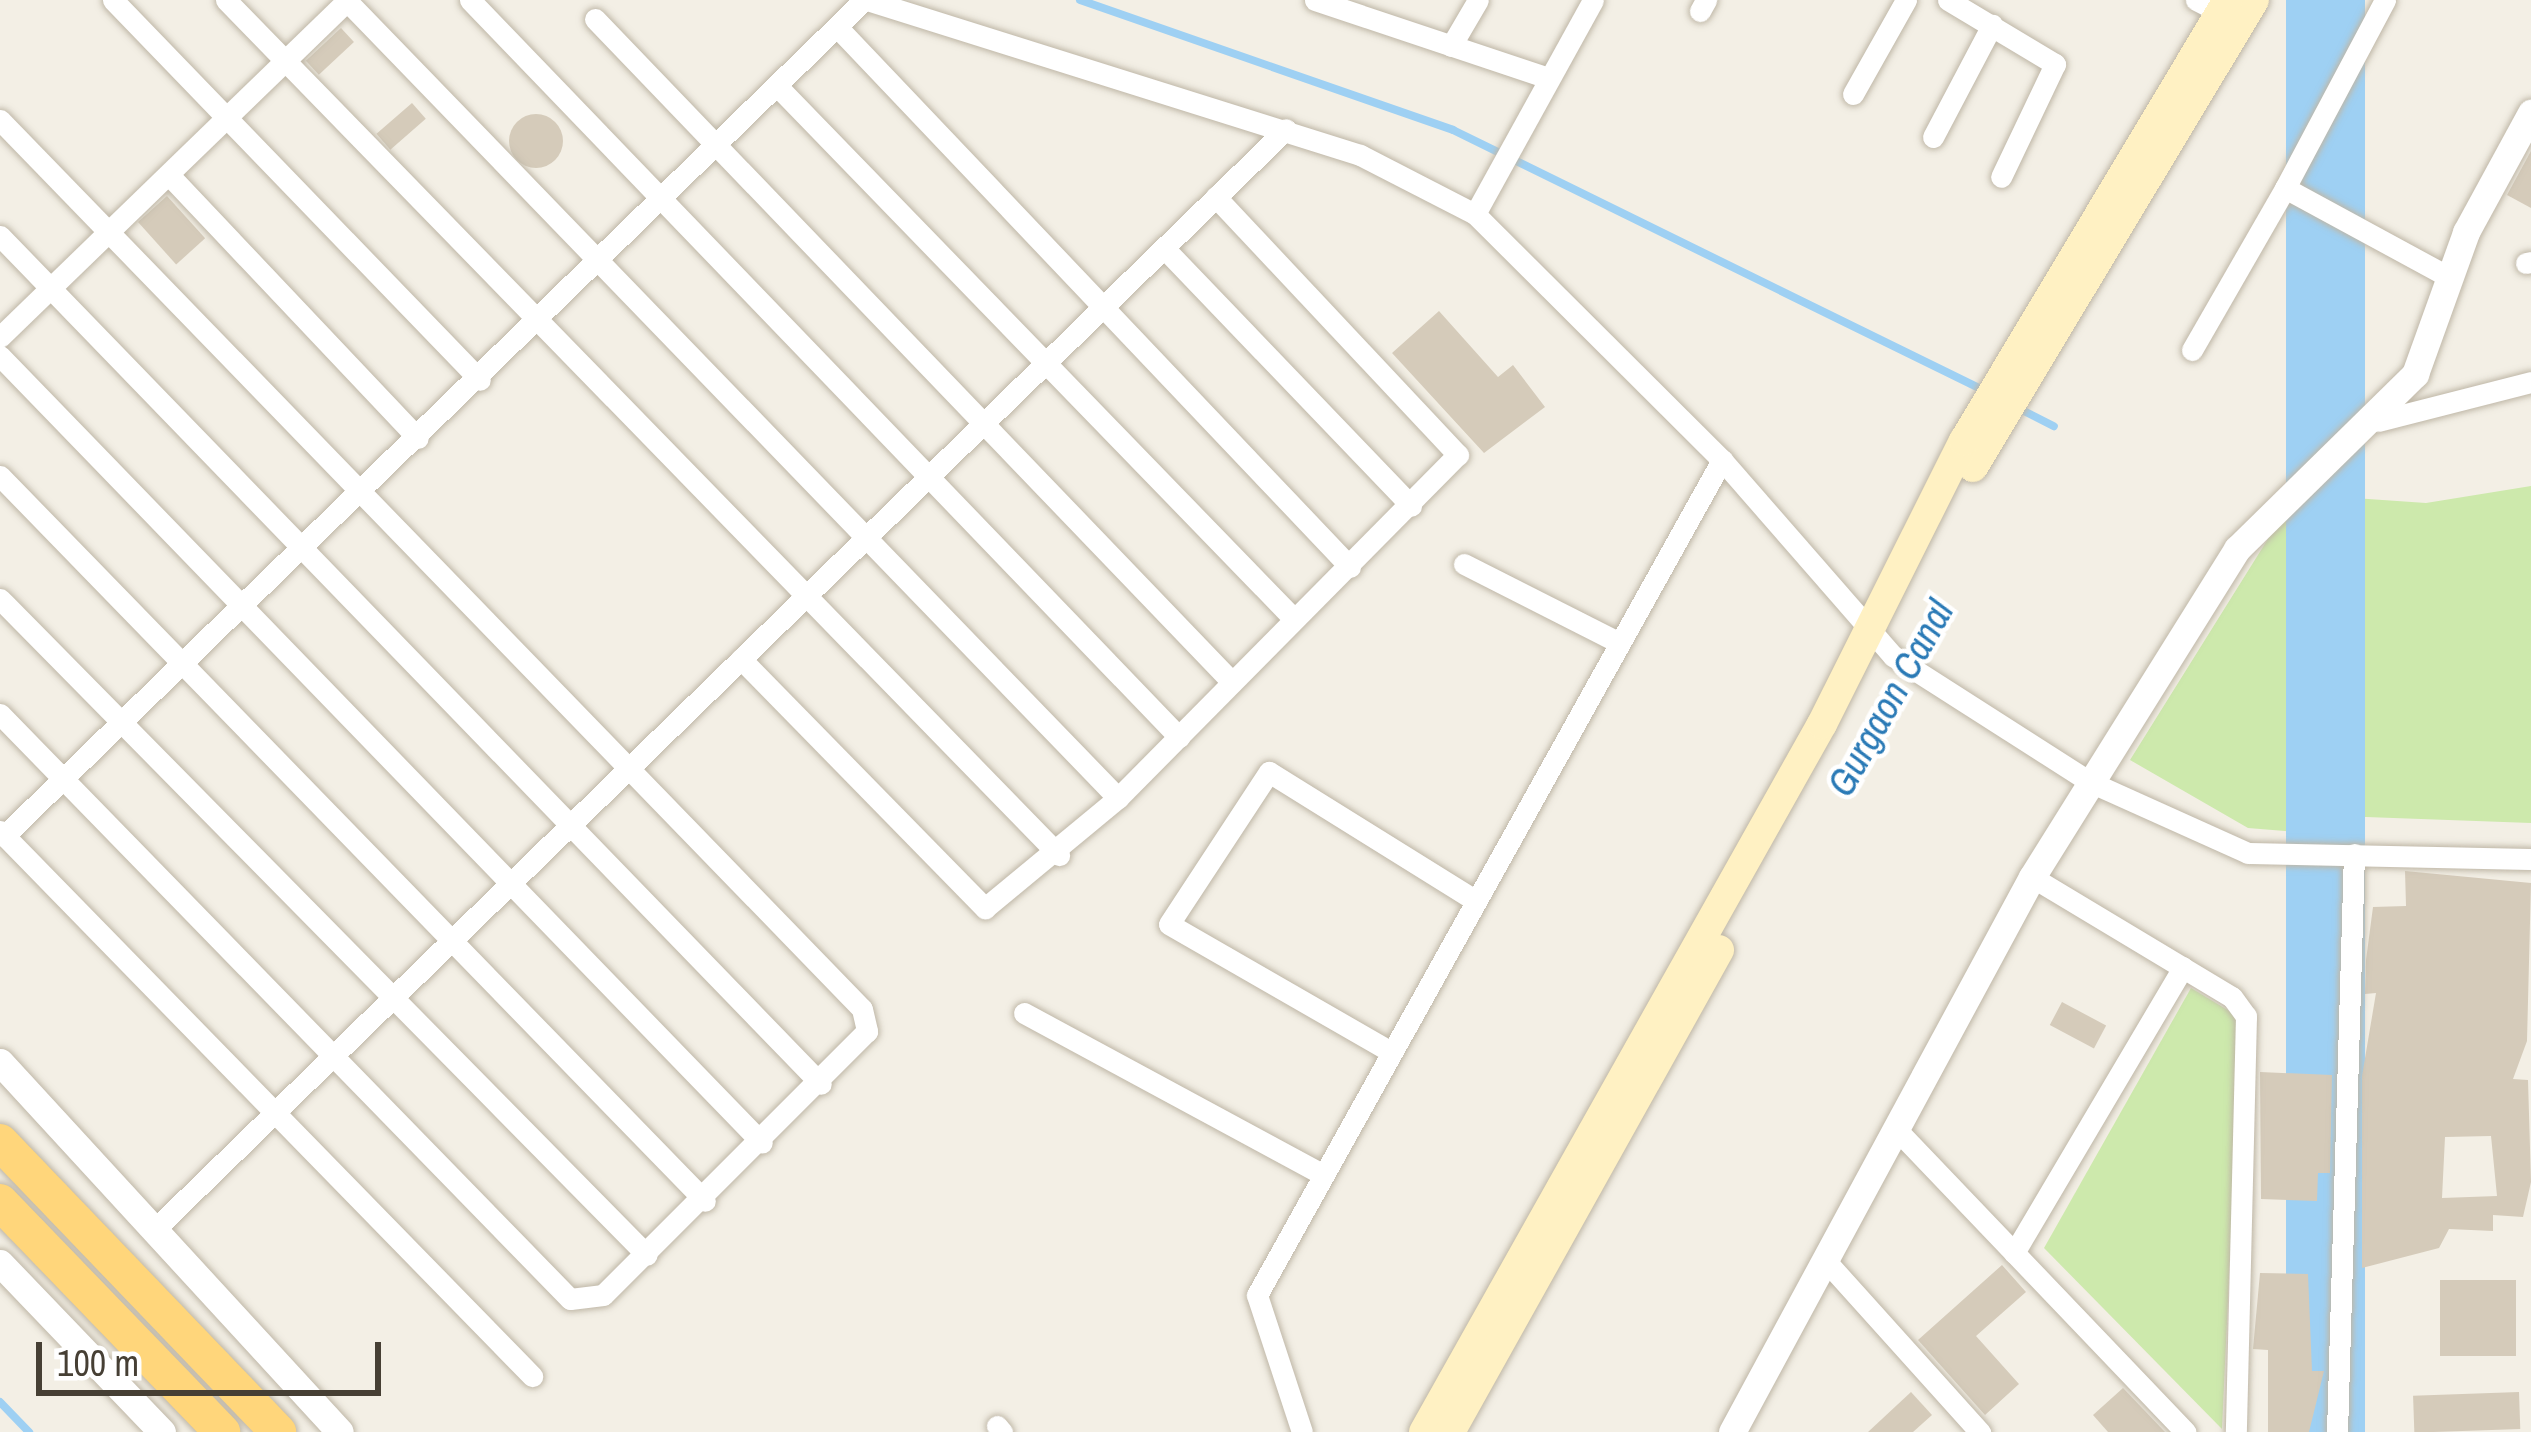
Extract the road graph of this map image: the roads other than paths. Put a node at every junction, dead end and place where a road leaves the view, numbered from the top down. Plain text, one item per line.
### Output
1 (113, 0) edge
2 (226, 0) edge
3 (348, 0) edge
4 (470, 0) edge
5 (866, 0) edge
6 (1315, 0) edge
7 (1478, 0) edge
8 (1593, 0) edge
9 (1906, 0) edge
10 (1948, 0) edge
11 (2254, 0) edge
12 (2385, 0) edge
13 (2215, 4) edge
14 (1378, 10) edge
15 (595, 20) dead end
16 (1992, 25) junction
17 (839, 28) junction
18 (1451, 46) junction
19 (284, 61) junction
20 (1548, 78) junction
21 (781, 90) junction
22 (1853, 94) dead end
23 (2531, 113) edge
24 (226, 117) junction
25 (0, 120) edge
26 (1286, 129) junction
27 (1933, 136) dead end
28 (720, 150) junction
29 (169, 175) junction
30 (2001, 177) dead end
31 (2285, 188) junction
32 (1216, 197) junction
33 (660, 205) junction
34 (1475, 214) junction
35 (108, 234) junction
36 (0, 236) edge
37 (1164, 248) junction
38 (599, 262) junction
39 (2450, 277) junction
40 (51, 288) junction
41 (1099, 311) junction
42 (537, 324) junction
43 (0, 337) edge
44 (2192, 350) dead end
45 (0, 356) edge
46 (1044, 365) junction
47 (2019, 368) junction
48 (481, 380) junction
49 (2531, 382) edge
50 (2378, 421) junction
51 (984, 422) junction
52 (418, 438) junction
53 (1722, 460) junction
54 (0, 476) edge
55 (926, 480) junction
56 (362, 491) junction
57 (1411, 506) junction
58 (865, 539) junction
59 (299, 555) junction
60 (1464, 564) dead end
61 (1350, 567) junction
62 (806, 597) junction
63 (0, 598) edge
64 (242, 607) junction
65 (1294, 620) junction
66 (1616, 641) junction
67 (1885, 646) junction
68 (741, 659) junction
69 (186, 662) junction
70 (1232, 682) junction
71 (0, 714) edge
72 (121, 724) junction
73 (1179, 736) junction
74 (631, 767) junction
75 (64, 780) junction
76 (2090, 782) junction
77 (1118, 798) junction
78 (568, 826) junction
79 (2, 833) edge
80 (2354, 854) junction
81 (1059, 855) junction
82 (2531, 859) edge
83 (2032, 877) junction
84 (510, 884) junction
85 (1470, 897) junction
86 (454, 938) junction
87 (2183, 967) junction
88 (394, 995) junction
89 (1024, 1013) dead end
90 (1386, 1049) junction
91 (331, 1057) junction
92 (0, 1061) edge
93 (821, 1084) junction
94 (274, 1112) junction
95 (1896, 1129) junction
96 (0, 1142) edge
97 (762, 1143) junction
98 (1320, 1173) junction
99 (705, 1201) junction
100 (0, 1202) edge
101 (156, 1228) junction
102 (2014, 1252) junction
103 (647, 1255) junction
104 (1825, 1260) junction
105 (0, 1263) edge
106 (532, 1376) dead end
107 (162, 1432) edge
108 (222, 1432) edge
109 (278, 1432) edge
110 (340, 1432) edge
111 (1302, 1432) edge
112 (1424, 1432) edge
113 (1450, 1432) edge
114 (1732, 1432) edge
115 (1980, 1432) edge
116 (2186, 1432) edge
117 (2236, 1432) edge
118 (2338, 1432) edge

1 - 24 street
2 - 19 street
3 - 19 street
3 - 38 street
4 - 33 street
5 - 17 street
5 - 26 street
6 - 14 street
7 - 18 street
8 - 20 street
9 - 22 street
10 - 16 street
11 - 47 main road
12 - 31 street
13 - 47 main road
14 - 18 street
15 - 28 street
16 - 27 street
16 - 30 street
17 - 21 street
17 - 41 street
18 - 20 street
19 - 24 street
19 - 42 street
20 - 34 street
21 - 28 street
21 - 46 street
23 - 39 street
24 - 29 street
24 - 48 street
25 - 35 street
26 - 32 street
26 - 34 street
28 - 33 street
28 - 51 street
29 - 35 street
29 - 52 street
31 - 39 street
31 - 44 street
32 - 37 street
32 - 57 street
33 - 38 street
33 - 55 street
34 - 53 street
35 - 40 street
35 - 56 street
36 - 40 street
37 - 41 street
37 - 57 street
38 - 42 street
38 - 58 street
39 - 50 street
40 - 43 street
40 - 59 street
41 - 46 street
41 - 61 street
42 - 48 street
42 - 62 street
45 - 64 street
46 - 51 street
46 - 65 street
47 - 67 main road
48 - 52 street
49 - 50 street
50 - 76 street
51 - 55 street
51 - 70 street
52 - 56 street
53 - 66 street
53 - 67 street
54 - 69 street
55 - 58 street
55 - 73 street
56 - 59 street
56 - 74 street
57 - 61 street
58 - 62 street
58 - 77 street
59 - 64 street
59 - 78 street
60 - 66 street
61 - 65 street
62 - 68 street
62 - 81 street
63 - 72 street
64 - 69 street
64 - 84 street
65 - 70 street
66 - 85 street
67 - 76 street
67 - 112 main road
67 - 113 main road
68 - 74 street
68 - 81 street
69 - 72 street
69 - 86 street
70 - 73 street
71 - 75 street
72 - 75 street
72 - 88 street
73 - 77 street
74 - 78 street
74 - 93 street
75 - 79 street
75 - 91 street
76 - 80 street
76 - 83 street
77 - 81 street
78 - 84 street
78 - 93 street
79 - 94 street
80 - 82 street
80 - 118 street
83 - 87 street
83 - 95 street
84 - 86 street
84 - 97 street
85 - 90 street
85 - 90 street
86 - 88 street
86 - 99 street
87 - 102 street
87 - 117 street
88 - 91 street
88 - 103 street
89 - 98 street
90 - 98 street
91 - 94 street
91 - 103 street
92 - 101 street
93 - 97 street
94 - 101 street
94 - 106 street
95 - 102 street
95 - 104 street
96 - 109 highway
97 - 99 street
98 - 111 street
99 - 103 street
100 - 108 highway
101 - 110 street
102 - 116 street
104 - 114 street
104 - 115 street
105 - 107 street

